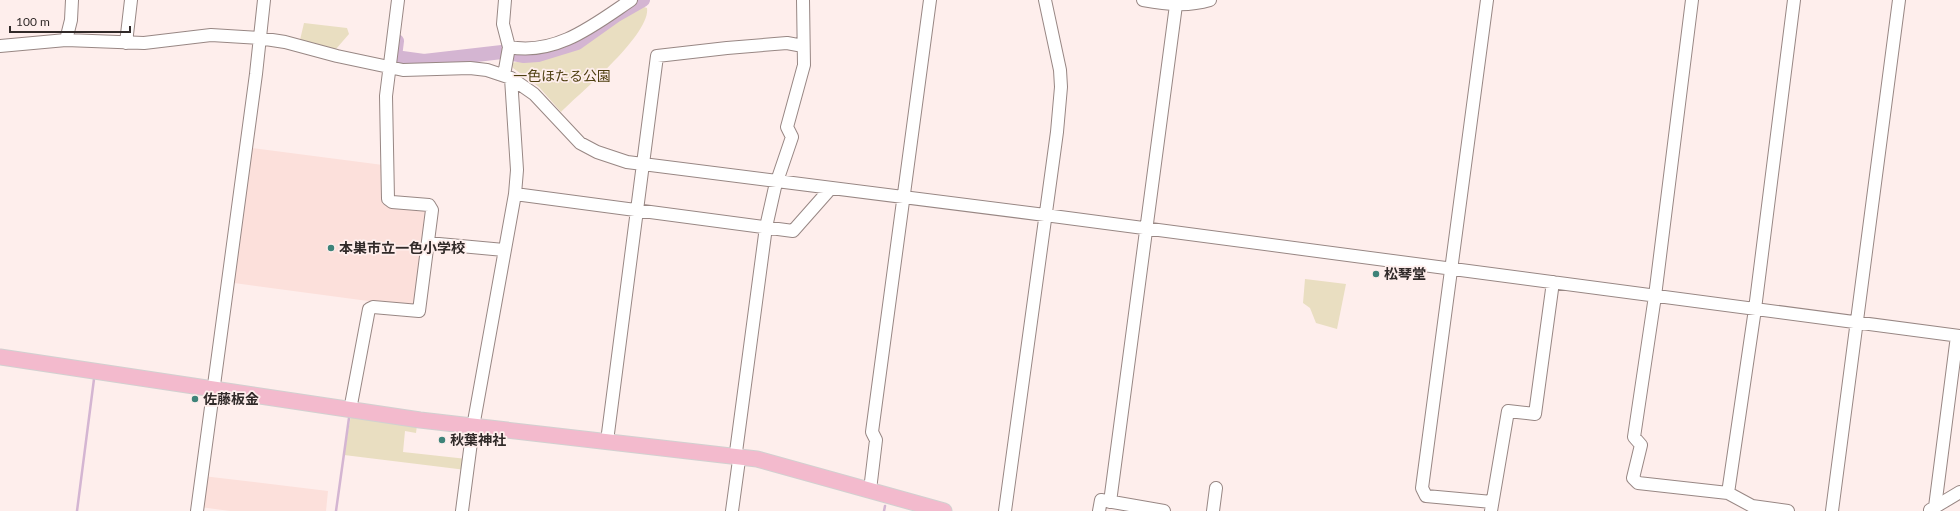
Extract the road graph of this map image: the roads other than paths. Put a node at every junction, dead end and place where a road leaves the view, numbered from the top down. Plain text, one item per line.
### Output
1 (72, 0) edge
2 (131, 0) edge
3 (264, 0) edge
4 (398, 0) edge
5 (505, 0) edge
6 (631, 0) edge
7 (803, 0) edge
8 (930, 0) edge
9 (1045, 0) edge
10 (1143, 0) edge
11 (1210, 0) edge
12 (1487, 0) edge
13 (1692, 0) edge
14 (1794, 0) edge
15 (1899, 0) edge
16 (1176, 5) junction
17 (259, 38) junction
18 (66, 40) junction
19 (126, 44) junction
20 (0, 46) edge
21 (804, 46) junction
22 (509, 47) junction
23 (390, 68) junction
24 (508, 77) junction
25 (643, 164) junction
26 (777, 181) junction
27 (831, 188) junction
28 (515, 194) junction
29 (904, 198) junction
30 (635, 210) junction
31 (1045, 215) junction
32 (766, 227) junction
33 (1146, 229) junction
34 (428, 243) junction
35 (504, 250) junction
36 (1453, 269) junction
37 (1553, 282) junction
38 (1655, 296) junction
39 (1755, 309) junction
40 (1855, 322) junction
41 (1958, 336) edge
42 (0, 357) edge
43 (214, 389) junction
44 (350, 410) junction
45 (473, 427) junction
46 (607, 441) junction
47 (738, 457) junction
48 (1216, 488) dead end
49 (870, 490) junction
50 (1960, 492) edge
51 (1728, 493) junction
52 (1110, 502) junction
53 (1491, 507) edge
54 (1752, 509) edge
55 (1931, 510) edge
56 (197, 511) edge
57 (462, 511) edge
58 (732, 511) edge
59 (944, 511) edge
60 (1005, 511) edge
61 (1099, 511) edge
62 (1164, 511) edge
63 (1213, 511) edge
64 (1788, 511) edge
65 (1832, 511) edge

1 - 18 street
2 - 19 street
3 - 17 street
4 - 23 street
5 - 22 street
6 - 22 street
7 - 21 street
8 - 29 street
9 - 31 street
10 - 16 street
11 - 16 street
12 - 36 street
13 - 38 street
14 - 39 street
15 - 40 street
16 - 33 street
17 - 19 street
17 - 23 street
17 - 43 street
18 - 19 street
18 - 20 street
21 - 25 street
21 - 26 street
22 - 24 street
23 - 24 street
23 - 34 street
24 - 25 street
24 - 28 street
25 - 26 street
25 - 30 street
26 - 27 street
26 - 32 street
27 - 29 street
27 - 32 street
28 - 30 street
28 - 35 street
29 - 31 street
29 - 49 street
30 - 32 street
30 - 46 street
31 - 33 street
31 - 60 street
32 - 47 street
33 - 36 street
33 - 52 street
34 - 35 street
34 - 44 street
35 - 45 street
36 - 37 street
36 - 53 street
37 - 38 street
37 - 53 street
38 - 39 street
38 - 51 street
39 - 40 street
39 - 51 street
40 - 41 street
40 - 65 street
41 - 55 street
42 - 43 main road
43 - 44 main road
43 - 56 street
44 - 45 main road
45 - 46 main road
45 - 57 street
46 - 47 main road
47 - 49 main road
47 - 58 street
48 - 63 street
49 - 59 main road
50 - 55 street
51 - 54 street
52 - 61 street
52 - 62 street
54 - 64 street

